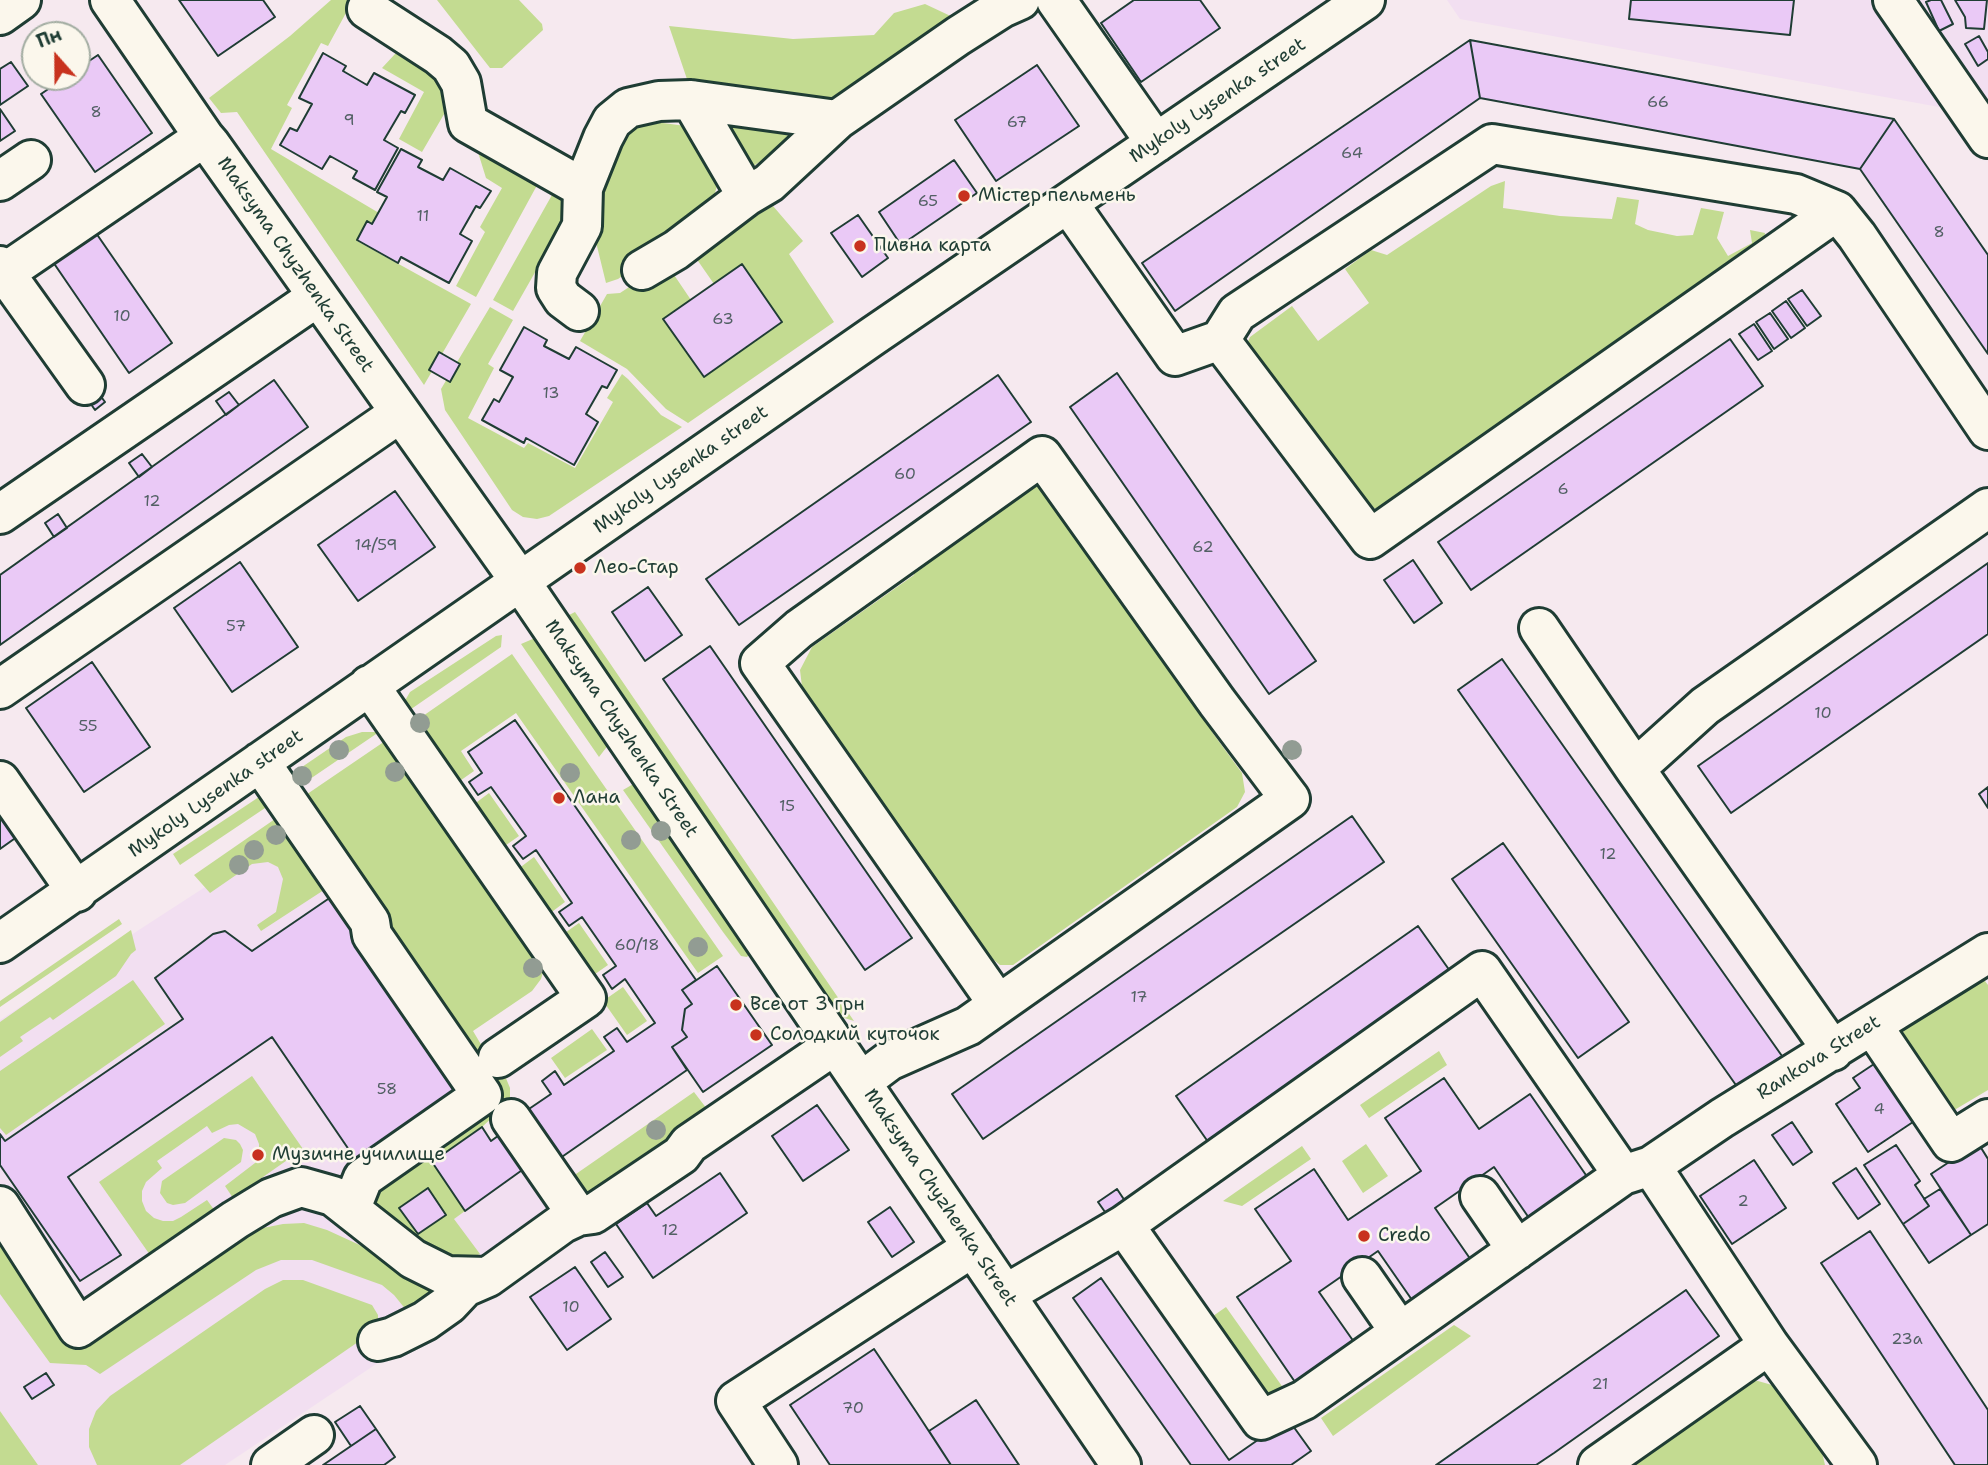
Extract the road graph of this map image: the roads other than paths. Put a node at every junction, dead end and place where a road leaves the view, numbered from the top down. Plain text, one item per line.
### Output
1 (21, 0) edge
2 (110, 0) edge
3 (1056, 0) edge
4 (1365, 0) edge
5 (1893, 0) edge
6 (1004, 3) edge
7 (367, 9) dead end
8 (0, 15) edge
9 (691, 100) junction
10 (837, 120) junction
11 (204, 137) junction
12 (1988, 138) edge
13 (1156, 143) junction
14 (31, 160) dead end
15 (0, 181) edge
16 (583, 188) junction
17 (747, 196) junction
18 (1068, 203) junction
19 (1837, 211) junction
20 (642, 270) dead end
21 (2, 272) edge
22 (317, 297) junction
23 (579, 311) dead end
24 (1220, 340) junction
25 (85, 385) dead end
26 (400, 413) junction
27 (1988, 430) edge
28 (1988, 508) edge
29 (0, 514) edge
30 (520, 581) junction
31 (1539, 628) dead end
32 (369, 685) junction
33 (0, 689) edge
34 (260, 762) junction
35 (1635, 769) junction
36 (0, 781) edge
37 (76, 891) junction
38 (0, 943) edge
39 (1988, 953) edge
40 (998, 1004) junction
41 (1872, 1025) junction
42 (836, 1044) junction
43 (1833, 1051) junction
44 (498, 1058) dead end
45 (860, 1082) junction
46 (511, 1119) dead end
47 (1988, 1119) edge
48 (1637, 1170) junction
49 (1480, 1196) dead end
50 (0, 1206) edge
51 (351, 1208) junction
52 (578, 1216) junction
53 (1124, 1225) junction
54 (973, 1247) junction
55 (1517, 1250) junction
56 (488, 1277) junction
57 (1362, 1277) dead end
58 (1006, 1294) junction
59 (1400, 1332) junction
60 (378, 1341) dead end
61 (1769, 1345) junction
62 (314, 1435) dead end
63 (271, 1465) edge
64 (778, 1465) edge
65 (1121, 1465) edge
66 (1598, 1465) edge
67 (1857, 1465) edge

1 - 8 street
2 - 11 street, Maksyma Chyzhenka Street
3 - 13 street
4 - 13 street, Mykoly Lysenka street
5 - 12 street
6 - 10 street
7 - 16 street
9 - 10 street
9 - 16 street
9 - 17 street
10 - 17 street
11 - 21 street
11 - 22 street, Maksyma Chyzhenka Street
13 - 18 street, Mykoly Lysenka street
14 - 15 street
16 - 23 street
17 - 20 street
18 - 24 street
18 - 30 street, Mykoly Lysenka street
19 - 24 street
19 - 24 street
19 - 27 street
21 - 25 street
22 - 26 street, Maksyma Chyzhenka Street
22 - 29 street
26 - 30 street, Maksyma Chyzhenka Street
26 - 33 street
28 - 35 street
30 - 32 street, Mykoly Lysenka street
30 - 42 street, Maksyma Chyzhenka Street
31 - 35 street
32 - 34 street, Mykoly Lysenka street
32 - 44 street
34 - 37 street, Mykoly Lysenka street
34 - 51 street
35 - 43 street
36 - 37 street
37 - 38 street, Mykoly Lysenka street
39 - 41 street, Rankova Street
40 - 40 street
40 - 45 street
41 - 43 street, Rankova Street
41 - 47 street
42 - 45 street, Maksyma Chyzhenka Street
42 - 52 street
43 - 48 street, Rankova Street
45 - 54 street, Maksyma Chyzhenka Street
46 - 52 street
48 - 53 street
48 - 55 street, Rankova Street
48 - 61 street
49 - 55 street
50 - 51 street
51 - 56 street
52 - 56 street
53 - 58 street
53 - 59 street, Rankova Street
54 - 58 street, Maksyma Chyzhenka Street
54 - 64 street
55 - 59 street, Rankova Street
56 - 60 street
57 - 59 street
58 - 65 street, Maksyma Chyzhenka Street
61 - 66 street
61 - 67 street
62 - 63 street

